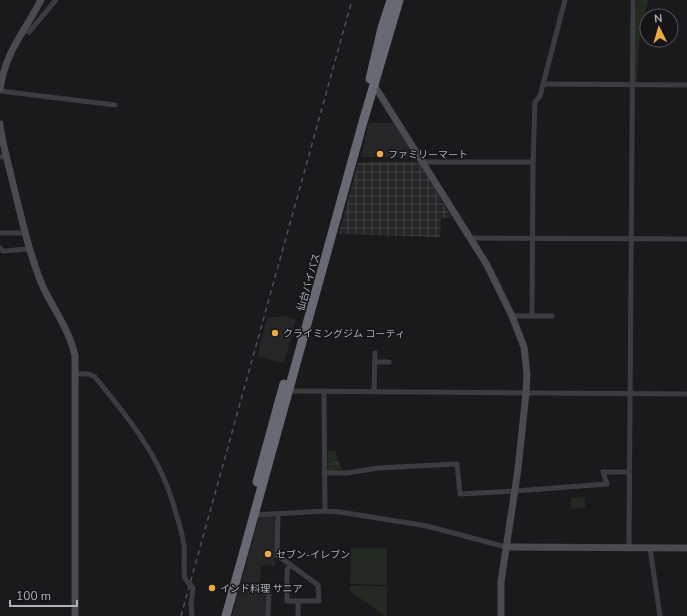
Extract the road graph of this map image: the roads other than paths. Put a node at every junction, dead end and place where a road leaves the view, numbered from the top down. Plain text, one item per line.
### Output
1 (56, 0) edge
2 (391, 0) edge
3 (399, 0) edge
4 (565, 0) edge
5 (633, 0) edge
6 (40, 1) edge
7 (49, 8) junction
8 (23, 28) junction
9 (544, 84) junction
10 (633, 84) junction
11 (374, 85) junction
12 (687, 85) edge
13 (0, 90) edge
14 (115, 105) dead end
15 (0, 124) edge
16 (3, 157) edge
17 (422, 162) junction
18 (533, 162) junction
19 (0, 233) edge
20 (26, 233) junction
21 (470, 238) junction
22 (532, 239) junction
23 (632, 239) junction
24 (687, 239) edge
25 (0, 248) edge
26 (30, 249) junction
27 (512, 316) junction
28 (532, 316) junction
29 (552, 316) dead end
30 (375, 354) dead end
31 (375, 362) junction
32 (389, 362) dead end
33 (76, 374) junction
34 (286, 391) junction
35 (324, 391) junction
36 (374, 391) junction
37 (526, 393) junction
38 (631, 393) junction
39 (687, 394) edge
40 (324, 472) junction
41 (630, 472) junction
42 (515, 491) junction
43 (325, 511) junction
44 (278, 514) junction
45 (254, 515) junction
46 (506, 547) junction
47 (629, 548) junction
48 (650, 548) junction
49 (687, 548) edge
50 (291, 565) junction
51 (269, 591) dead end
52 (298, 601) junction
53 (75, 616) edge
54 (192, 616) edge
55 (220, 616) edge
56 (226, 616) edge
57 (268, 616) edge
58 (298, 616) edge
59 (501, 616) edge
60 (660, 616) edge

1 - 7 street
2 - 34 highway, 仙台バイパス
3 - 11 highway, 仙台バイパス
4 - 9 street
5 - 10 street
6 - 7 street
6 - 8 street
7 - 8 street
8 - 13 street
9 - 10 street
9 - 18 street
10 - 12 street
10 - 23 street
11 - 17 street
11 - 34 highway, 仙台バイパス
13 - 14 street
15 - 16 street
16 - 20 street
17 - 18 street
17 - 21 street
18 - 22 street
19 - 20 street
20 - 26 street
21 - 22 street
21 - 27 street
22 - 23 street
22 - 28 street
23 - 24 street
23 - 38 street
25 - 26 street
26 - 33 street
27 - 28 street
27 - 37 street
28 - 29 street
30 - 31 street
31 - 32 street
31 - 36 street
33 - 53 street
33 - 54 street
34 - 35 street
34 - 45 highway, 仙台バイパス
34 - 55 highway, 仙台バイパス
35 - 36 street
35 - 40 street
36 - 37 street
37 - 38 street
37 - 42 street
38 - 39 street
38 - 41 street
40 - 42 street
40 - 43 street
41 - 42 street
41 - 47 street
42 - 46 street
43 - 44 street
43 - 46 street
44 - 45 street
44 - 50 street
45 - 56 highway, 仙台バイパス
46 - 47 street
46 - 59 street
47 - 48 street
48 - 49 street
48 - 60 street
50 - 52 street
50 - 52 street
51 - 57 street
52 - 58 street

